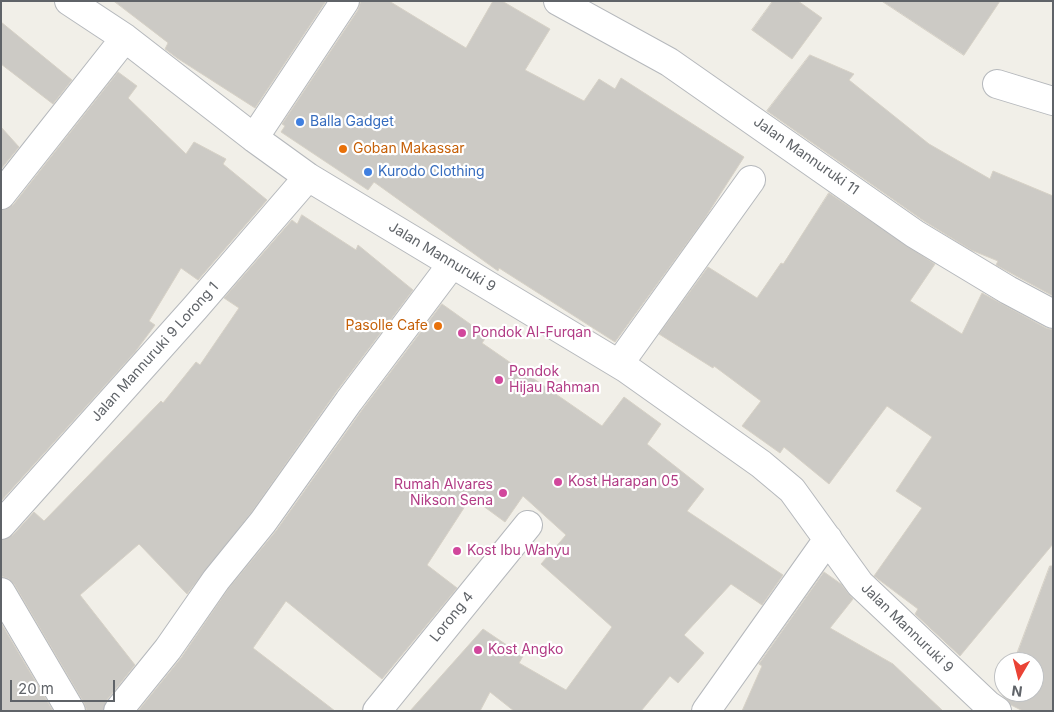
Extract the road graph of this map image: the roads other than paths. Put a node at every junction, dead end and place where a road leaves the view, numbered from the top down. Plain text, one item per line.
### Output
1 (69, 1) edge
2 (345, 1) edge
3 (558, 1) edge
4 (602, 11) edge
5 (125, 38) junction
6 (997, 84) dead end
7 (1053, 101) edge
8 (254, 138) junction
9 (308, 177) junction
10 (751, 180) dead end
11 (1, 195) edge
12 (452, 264) junction
13 (1053, 314) edge
14 (619, 364) junction
15 (1, 525) edge
16 (528, 525) dead end
17 (828, 539) junction
18 (1, 592) edge
19 (990, 709) edge
20 (71, 711) edge
21 (118, 711) edge
22 (378, 711) edge
23 (706, 711) edge

1 - 5 street, Jalan Mannuruki 9
2 - 8 street
3 - 4 street, Jalan Mannuruki 11
4 - 13 street, Jalan Mannuruki 11
5 - 8 street, Jalan Mannuruki 9
5 - 11 street
6 - 7 street
8 - 9 street, Jalan Mannuruki 9
9 - 12 street, Jalan Mannuruki 9
9 - 15 street, Jalan Mannuruki 9 Lorong 1
10 - 14 street
12 - 14 street, Jalan Mannuruki 9
12 - 21 street
14 - 17 street, Jalan Mannuruki 9
16 - 22 street, Lorong 4
17 - 19 street, Jalan Mannuruki 9
17 - 23 street
18 - 20 street

